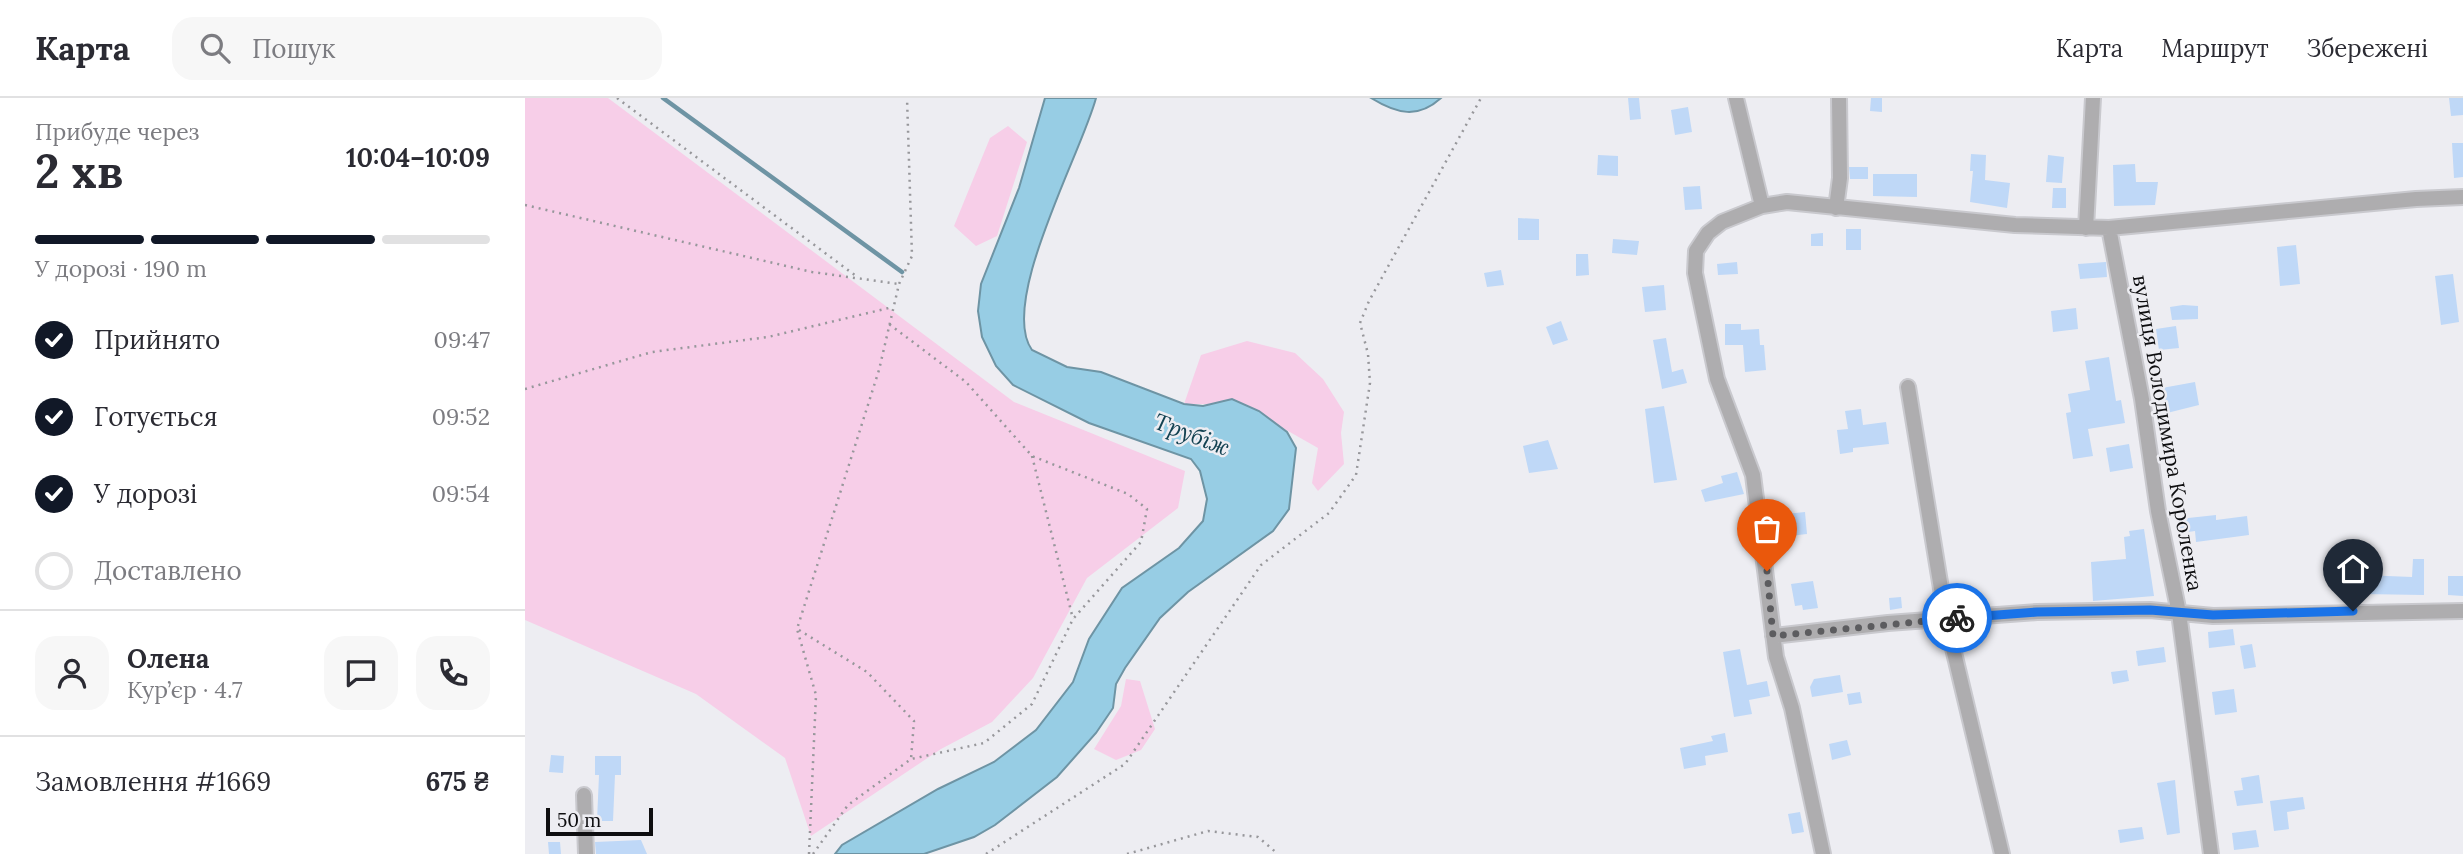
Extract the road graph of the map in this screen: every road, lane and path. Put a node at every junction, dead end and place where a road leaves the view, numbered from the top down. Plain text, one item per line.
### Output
1 (617, 98) edge
2 (907, 98) edge
3 (1481, 98) edge
4 (1736, 98) edge
5 (1839, 98) edge
6 (2094, 98) edge
7 (2463, 197) edge
8 (525, 205) edge
9 (1762, 206) junction
10 (1836, 208) junction
11 (2086, 228) junction
12 (2109, 228) junction
13 (859, 278) junction
14 (899, 284) junction
15 (893, 307) junction
16 (889, 324) junction
17 (1908, 387) dead end
18 (525, 389) edge
19 (1032, 456) junction
20 (2463, 611) edge
21 (2179, 613) junction
22 (1073, 619) junction
23 (1946, 619) junction
24 (797, 629) junction
25 (1773, 636) junction
26 (911, 759) junction
27 (584, 795) dead end
28 (586, 854) edge
29 (812, 854) edge
30 (986, 854) edge
31 (1127, 854) edge
32 (1278, 854) edge
33 (1823, 854) edge
34 (2002, 854) edge
35 (2211, 854) edge

1 - 13 path
2 - 14 path
3 - 30 path
4 - 9 street
5 - 10 street
6 - 11 street
7 - 12 street
8 - 13 path
9 - 10 street
9 - 25 street
10 - 11 street
11 - 12 street
12 - 21 street, вулиця Володимира Короленка
13 - 14 path
14 - 15 path
15 - 16 path
15 - 18 path
16 - 19 path
16 - 24 path
17 - 23 street
19 - 22 path
19 - 22 path
20 - 21 street
21 - 23 street
21 - 35 street, вулиця Володимира Короленка
22 - 26 path
23 - 25 street
23 - 34 street
24 - 26 path
24 - 29 path
25 - 33 street
26 - 29 path
27 - 28 street
31 - 32 path

